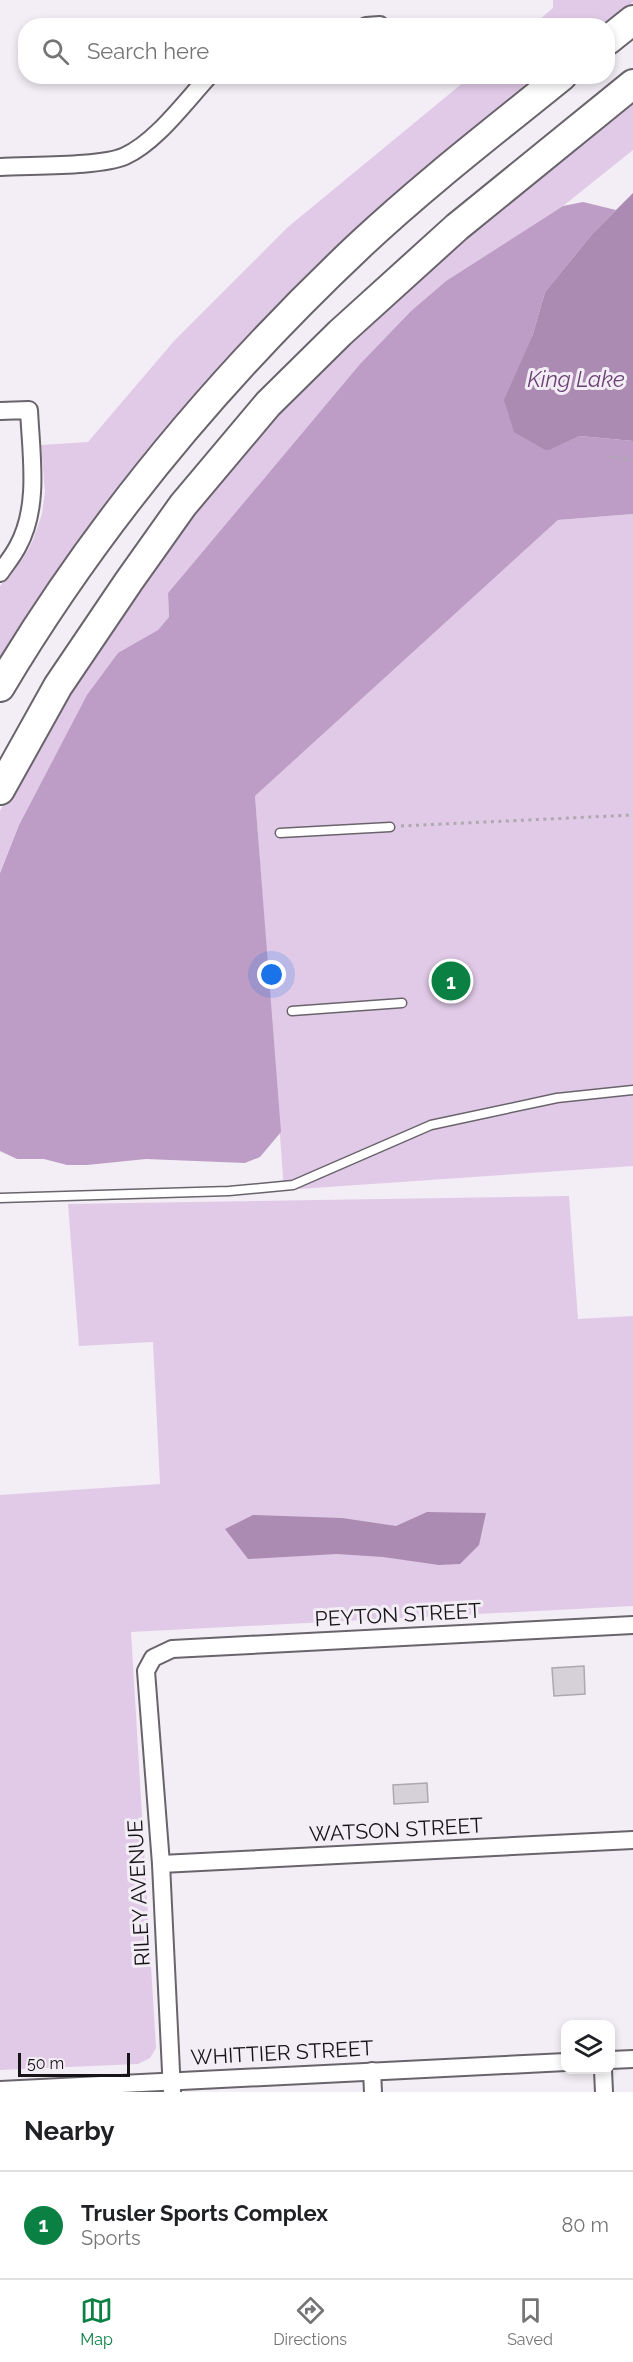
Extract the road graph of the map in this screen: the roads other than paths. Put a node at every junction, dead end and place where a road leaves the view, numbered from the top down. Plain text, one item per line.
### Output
1 (633, 20) edge
2 (615, 34) edge
3 (202, 84) edge
4 (552, 84) edge
5 (633, 84) edge
6 (0, 167) edge
7 (0, 411) edge
8 (0, 573) edge
9 (0, 687) edge
10 (0, 790) edge
11 (390, 827) road end
12 (280, 833) dead end
13 (402, 1003) dead end
14 (292, 1011) dead end
15 (633, 1090) edge
16 (0, 1198) edge
17 (633, 1625) edge
18 (166, 1652) joint
19 (633, 1840) edge
20 (161, 1864) junction
21 (633, 2059) edge
22 (615, 2060) edge
23 (561, 2062) edge
24 (372, 2071) junction
25 (603, 2074) edge
26 (172, 2086) edge
27 (0, 2090) edge
28 (373, 2092) edge
29 (604, 2092) edge

1 - 2 highway
3 - 6 street
4 - 9 highway
5 - 10 highway
7 - 8 street
11 - 12 lane
13 - 14 lane
15 - 16 lane
17 - 18 street, PEYTON STREET
18 - 20 street, RILEY AVENUE
19 - 20 street, WATSON STREET
20 - 26 street, RILEY AVENUE
21 - 22 street
23 - 24 street, WHITTIER STREET
24 - 26 street, WHITTIER STREET
24 - 28 street
25 - 29 street
26 - 27 street, WHITTIER STREET

